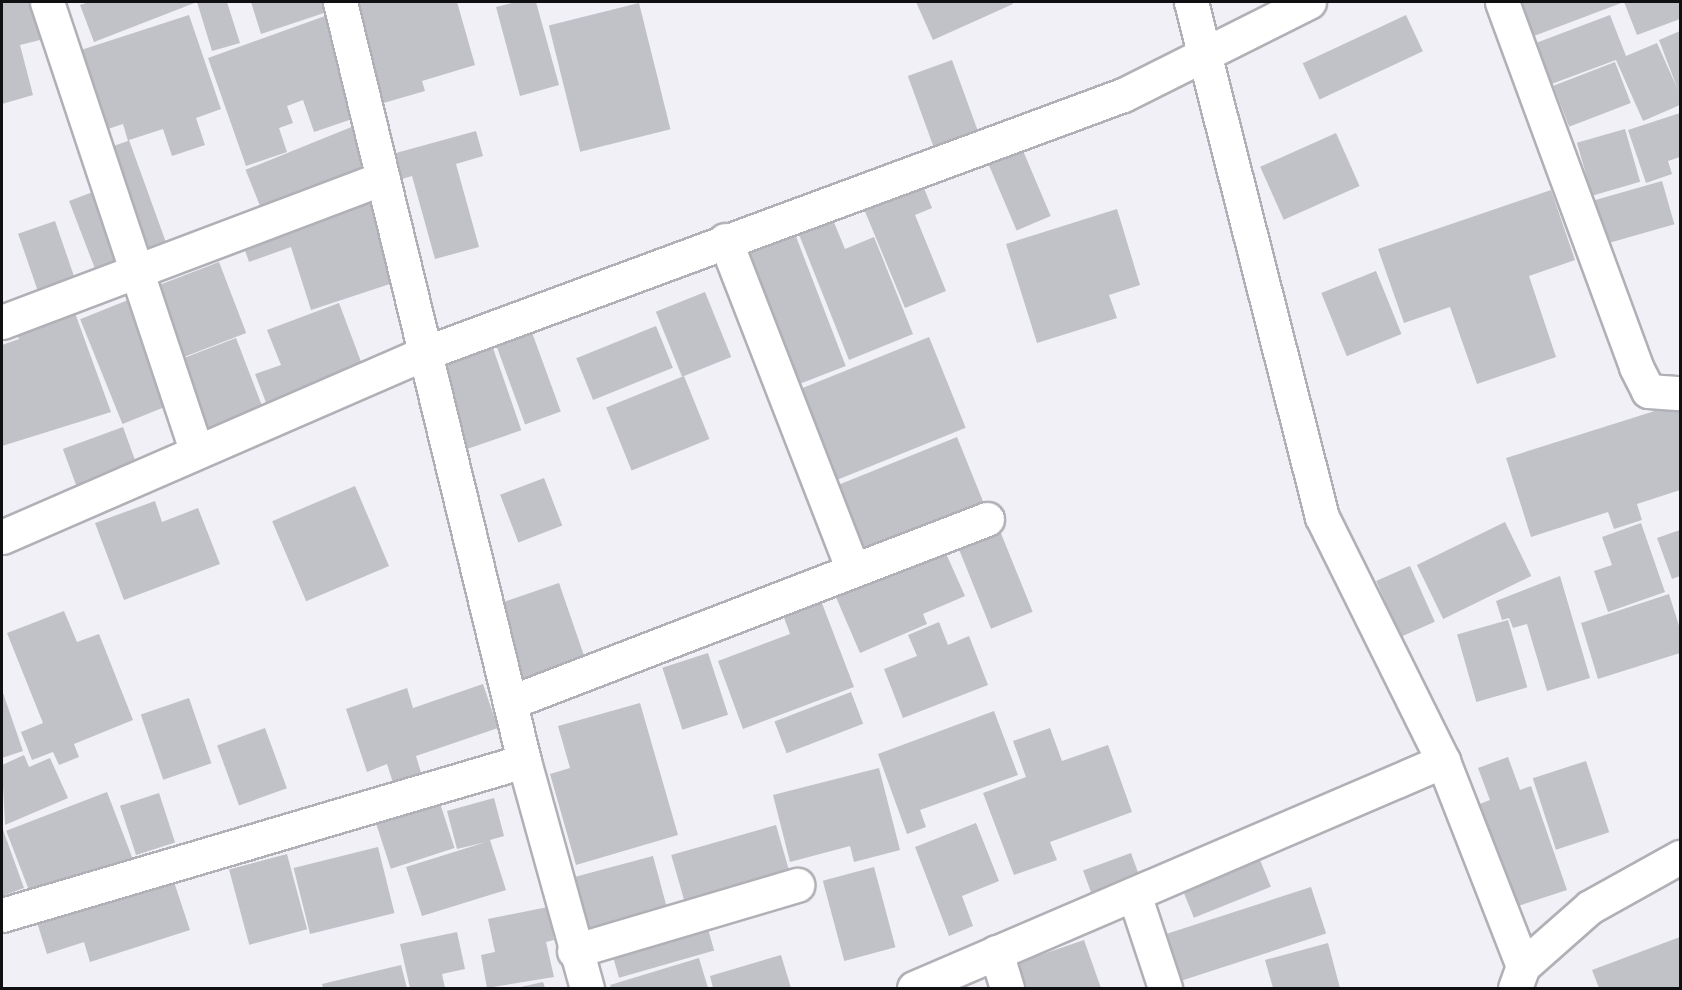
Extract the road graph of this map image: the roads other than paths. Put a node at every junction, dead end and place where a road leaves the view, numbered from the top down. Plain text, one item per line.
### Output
1 (47, 2) edge
2 (340, 2) edge
3 (1191, 2) edge
4 (1309, 2) edge
5 (1502, 2) edge
6 (1207, 53) junction
7 (383, 178) junction
8 (725, 240) junction
9 (138, 272) junction
10 (2, 322) edge
11 (425, 353) junction
12 (1680, 393) edge
13 (196, 450) junction
14 (987, 519) dead end
15 (2, 537) edge
16 (853, 570) junction
17 (511, 702) junction
18 (524, 761) junction
19 (1443, 761) junction
20 (1680, 857) edge
21 (797, 885) dead end
22 (1134, 894) junction
23 (2, 915) edge
24 (574, 951) junction
25 (996, 952) junction
26 (1519, 977) edge
27 (587, 988) edge
28 (914, 988) edge
29 (1007, 988) edge
30 (1165, 988) edge

1 - 9 street
2 - 7 street
3 - 6 street
4 - 6 street
5 - 12 street
6 - 8 street
6 - 19 street
7 - 9 street
7 - 11 street
8 - 11 street
8 - 16 street
9 - 10 street
9 - 13 street
11 - 13 street
11 - 17 street
13 - 15 street
14 - 16 street
16 - 17 street
17 - 18 street
18 - 23 street
18 - 24 street
19 - 22 street
19 - 26 street
20 - 26 street
21 - 24 street
22 - 25 street
22 - 30 street
24 - 27 street
25 - 28 street
25 - 29 street

